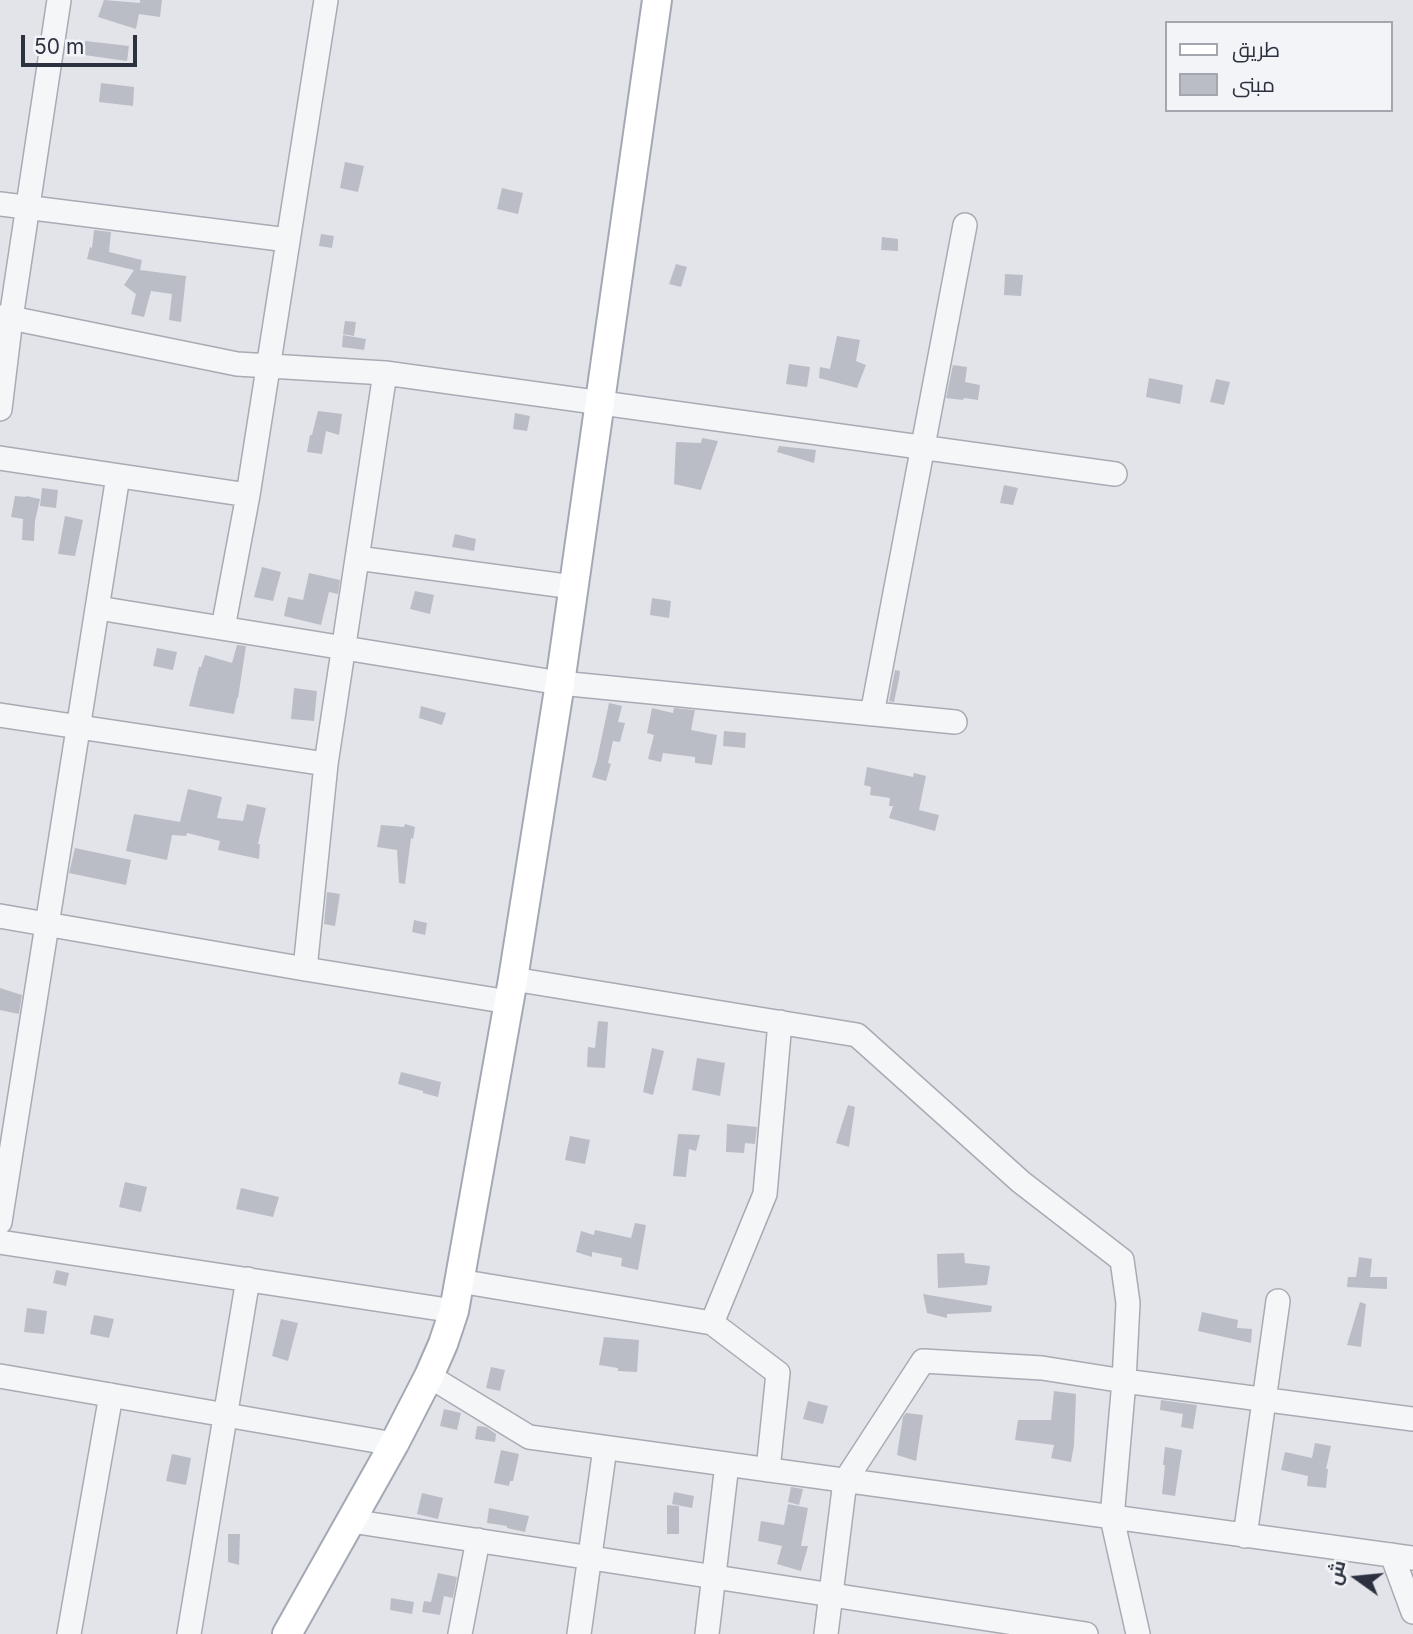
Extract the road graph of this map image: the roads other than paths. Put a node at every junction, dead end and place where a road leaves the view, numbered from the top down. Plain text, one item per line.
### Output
1 (59, 0) edge
2 (326, 0) edge
3 (657, 0) edge
4 (0, 204) edge
5 (27, 209) junction
6 (965, 225) dead end
7 (288, 240) junction
8 (5, 318) edge
9 (268, 366) junction
10 (385, 373) junction
11 (600, 404) junction
12 (0, 408) edge
13 (923, 448) junction
14 (0, 458) edge
15 (1115, 474) dead end
16 (118, 476) junction
17 (248, 495) junction
18 (358, 558) junction
19 (573, 587) junction
20 (97, 608) junction
21 (223, 628) junction
22 (344, 648) junction
23 (560, 683) junction
24 (872, 714) junction
25 (0, 715) edge
26 (954, 722) dead end
27 (79, 727) junction
28 (326, 764) junction
29 (0, 916) edge
30 (48, 925) junction
31 (305, 970) junction
32 (511, 991) junction
33 (780, 1022) junction
34 (0, 1222) edge
35 (0, 1242) edge
36 (248, 1279) junction
37 (459, 1282) junction
38 (1278, 1301) dead end
39 (454, 1311) junction
40 (712, 1323) junction
41 (0, 1376) edge
42 (429, 1376) junction
43 (1124, 1381) junction
44 (111, 1395) junction
45 (1264, 1399) junction
46 (225, 1415) junction
47 (1413, 1419) edge
48 (394, 1444) junction
49 (605, 1448) junction
50 (727, 1464) junction
51 (768, 1470) junction
52 (845, 1481) junction
53 (1112, 1518) junction
54 (351, 1521) junction
55 (1245, 1536) junction
56 (478, 1540) junction
57 (1403, 1557) edge
58 (590, 1558) junction
59 (714, 1577) junction
60 (831, 1595) junction
61 (1413, 1612) edge
62 (69, 1634) edge
63 (188, 1634) edge
64 (287, 1634) edge
65 (460, 1634) edge
66 (579, 1634) edge
67 (707, 1634) edge
68 (825, 1634) edge
69 (1086, 1634) edge
70 (1138, 1634) edge

1 - 5 street
2 - 7 street
3 - 11 main road
4 - 5 street
5 - 7 street
5 - 8 street
6 - 13 street
7 - 9 street
8 - 9 street
8 - 12 street
9 - 10 street
9 - 17 street
10 - 11 street
10 - 18 street
11 - 13 street
11 - 19 main road
13 - 15 street
13 - 24 street
14 - 16 street
16 - 17 street
16 - 20 street
17 - 21 street
18 - 19 street
18 - 22 street
19 - 23 main road
20 - 21 street
20 - 27 street
21 - 22 street
22 - 23 street
22 - 28 street
23 - 24 street
23 - 32 main road
24 - 26 street
25 - 27 street
27 - 28 street
27 - 30 street
28 - 31 street
29 - 30 street
30 - 31 street
30 - 34 street
31 - 32 street
32 - 33 street
32 - 37 main road
33 - 40 street
33 - 43 street
35 - 36 street
36 - 39 street
36 - 46 street
37 - 39 main road
37 - 40 street
38 - 45 street
39 - 42 main road
40 - 51 street
41 - 44 street
42 - 48 main road
42 - 49 street
43 - 45 street
43 - 52 street
43 - 53 street
44 - 46 street
44 - 62 street
45 - 47 street
45 - 55 street
46 - 48 street
46 - 63 street
48 - 54 main road
49 - 50 street
49 - 58 street
50 - 51 street
50 - 59 street
51 - 52 street
52 - 53 street
52 - 60 street
53 - 55 street
53 - 70 street
54 - 56 street
54 - 64 main road
55 - 57 street
56 - 58 street
56 - 65 street
57 - 61 street
58 - 59 street
58 - 66 street
59 - 60 street
59 - 67 street
60 - 68 street
60 - 69 street

